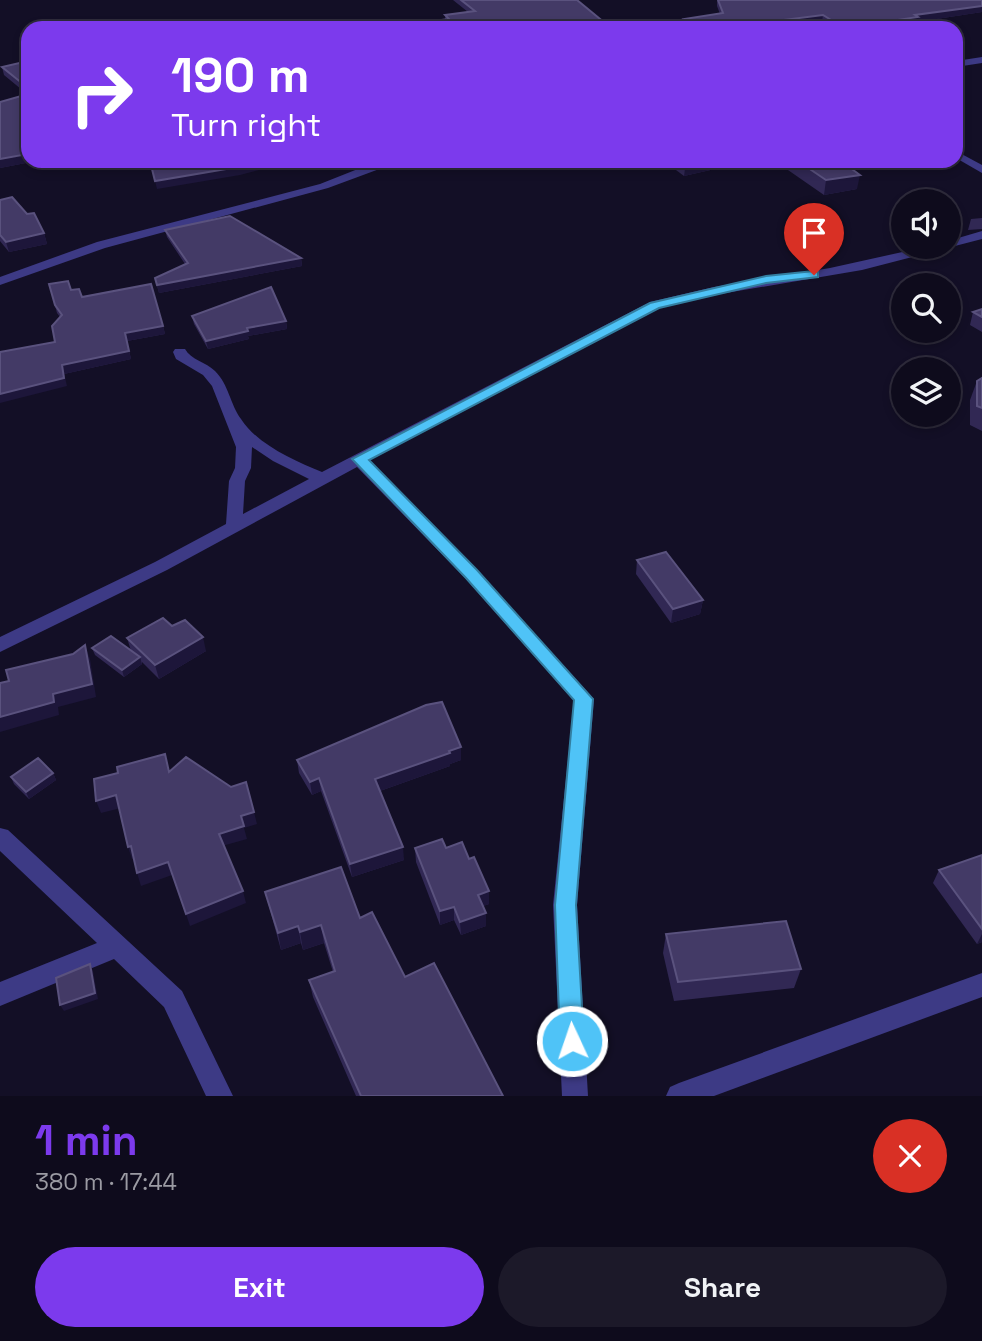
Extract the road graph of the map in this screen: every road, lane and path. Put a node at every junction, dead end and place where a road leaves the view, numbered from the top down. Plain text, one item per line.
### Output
1 (982, 60) edge
2 (963, 63) edge
3 (963, 158) edge
4 (370, 168) edge
5 (982, 170) edge
6 (982, 235) edge
7 (961, 241) edge
8 (891, 258) edge
9 (0, 281) edge
10 (180, 352) dead end
11 (232, 418) junction
12 (359, 459) junction
13 (324, 480) junction
14 (234, 528) junction
15 (0, 645) edge
16 (0, 836) edge
17 (118, 946) junction
18 (982, 985) edge
19 (0, 994) edge
20 (220, 1096) edge
21 (575, 1096) edge
22 (679, 1096) edge

1 - 2 street
3 - 5 street
4 - 9 street
6 - 7 street
8 - 12 street
10 - 11 street
11 - 13 street
11 - 14 street
12 - 13 street
12 - 21 street
13 - 14 street
14 - 15 street
16 - 17 street
17 - 19 street
17 - 20 street
18 - 22 street

